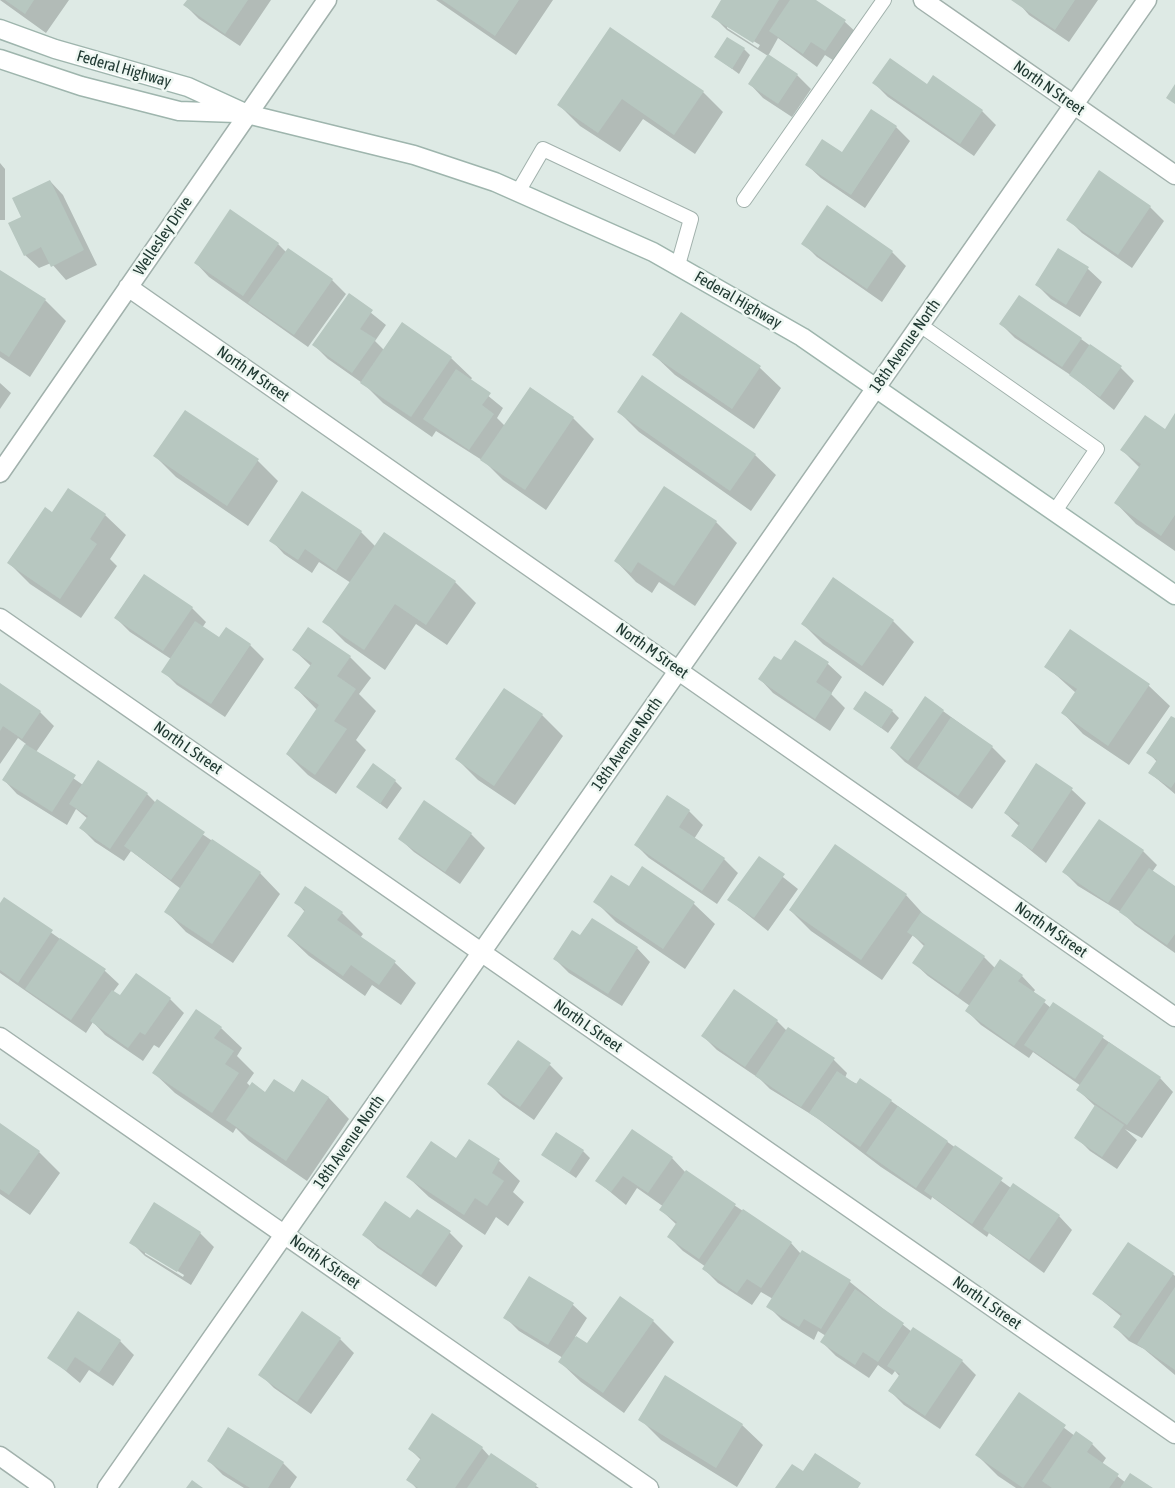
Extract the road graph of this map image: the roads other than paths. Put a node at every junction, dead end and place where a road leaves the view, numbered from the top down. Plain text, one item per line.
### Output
1 (327, 0) edge
2 (884, 0) edge
3 (922, 0) edge
4 (1147, 0) edge
5 (0, 29) edge
6 (0, 59) edge
7 (1073, 105) junction
8 (247, 114) junction
9 (1175, 176) edge
10 (518, 192) junction
11 (744, 200) dead end
12 (678, 265) junction
13 (128, 288) junction
14 (920, 325) junction
15 (876, 387) junction
16 (0, 473) edge
17 (1055, 511) junction
18 (1175, 594) edge
19 (0, 618) edge
20 (679, 670) junction
21 (482, 952) junction
22 (1175, 1017) edge
23 (0, 1037) edge
24 (284, 1234) junction
25 (1175, 1434) edge
26 (0, 1456) edge
27 (45, 1488) edge
28 (107, 1488) edge
29 (649, 1488) edge

1 - 8 street, Wellesley Drive
2 - 11 lane
3 - 7 street, North N Street
4 - 7 street, 18th Avenue North
5 - 8 street, Federal Highway
6 - 8 street, Federal Highway
7 - 9 street, North N Street
7 - 14 street, 18th Avenue North
8 - 10 street, Federal Highway
8 - 13 street, Wellesley Drive
10 - 12 street, Federal Highway
10 - 12 lane
12 - 15 street, Federal Highway
13 - 16 street, Wellesley Drive
13 - 20 street, North M Street
14 - 15 street, 18th Avenue North
14 - 17 lane
15 - 17 street, Federal Highway
15 - 20 street, 18th Avenue North
17 - 18 street, Federal Highway
19 - 21 street, North L Street
20 - 21 street, 18th Avenue North
20 - 22 street, North M Street
21 - 24 street, 18th Avenue North
21 - 25 street, North L Street
23 - 24 street, North K Street
24 - 28 street, 18th Avenue North
24 - 29 street, North K Street
26 - 27 street

